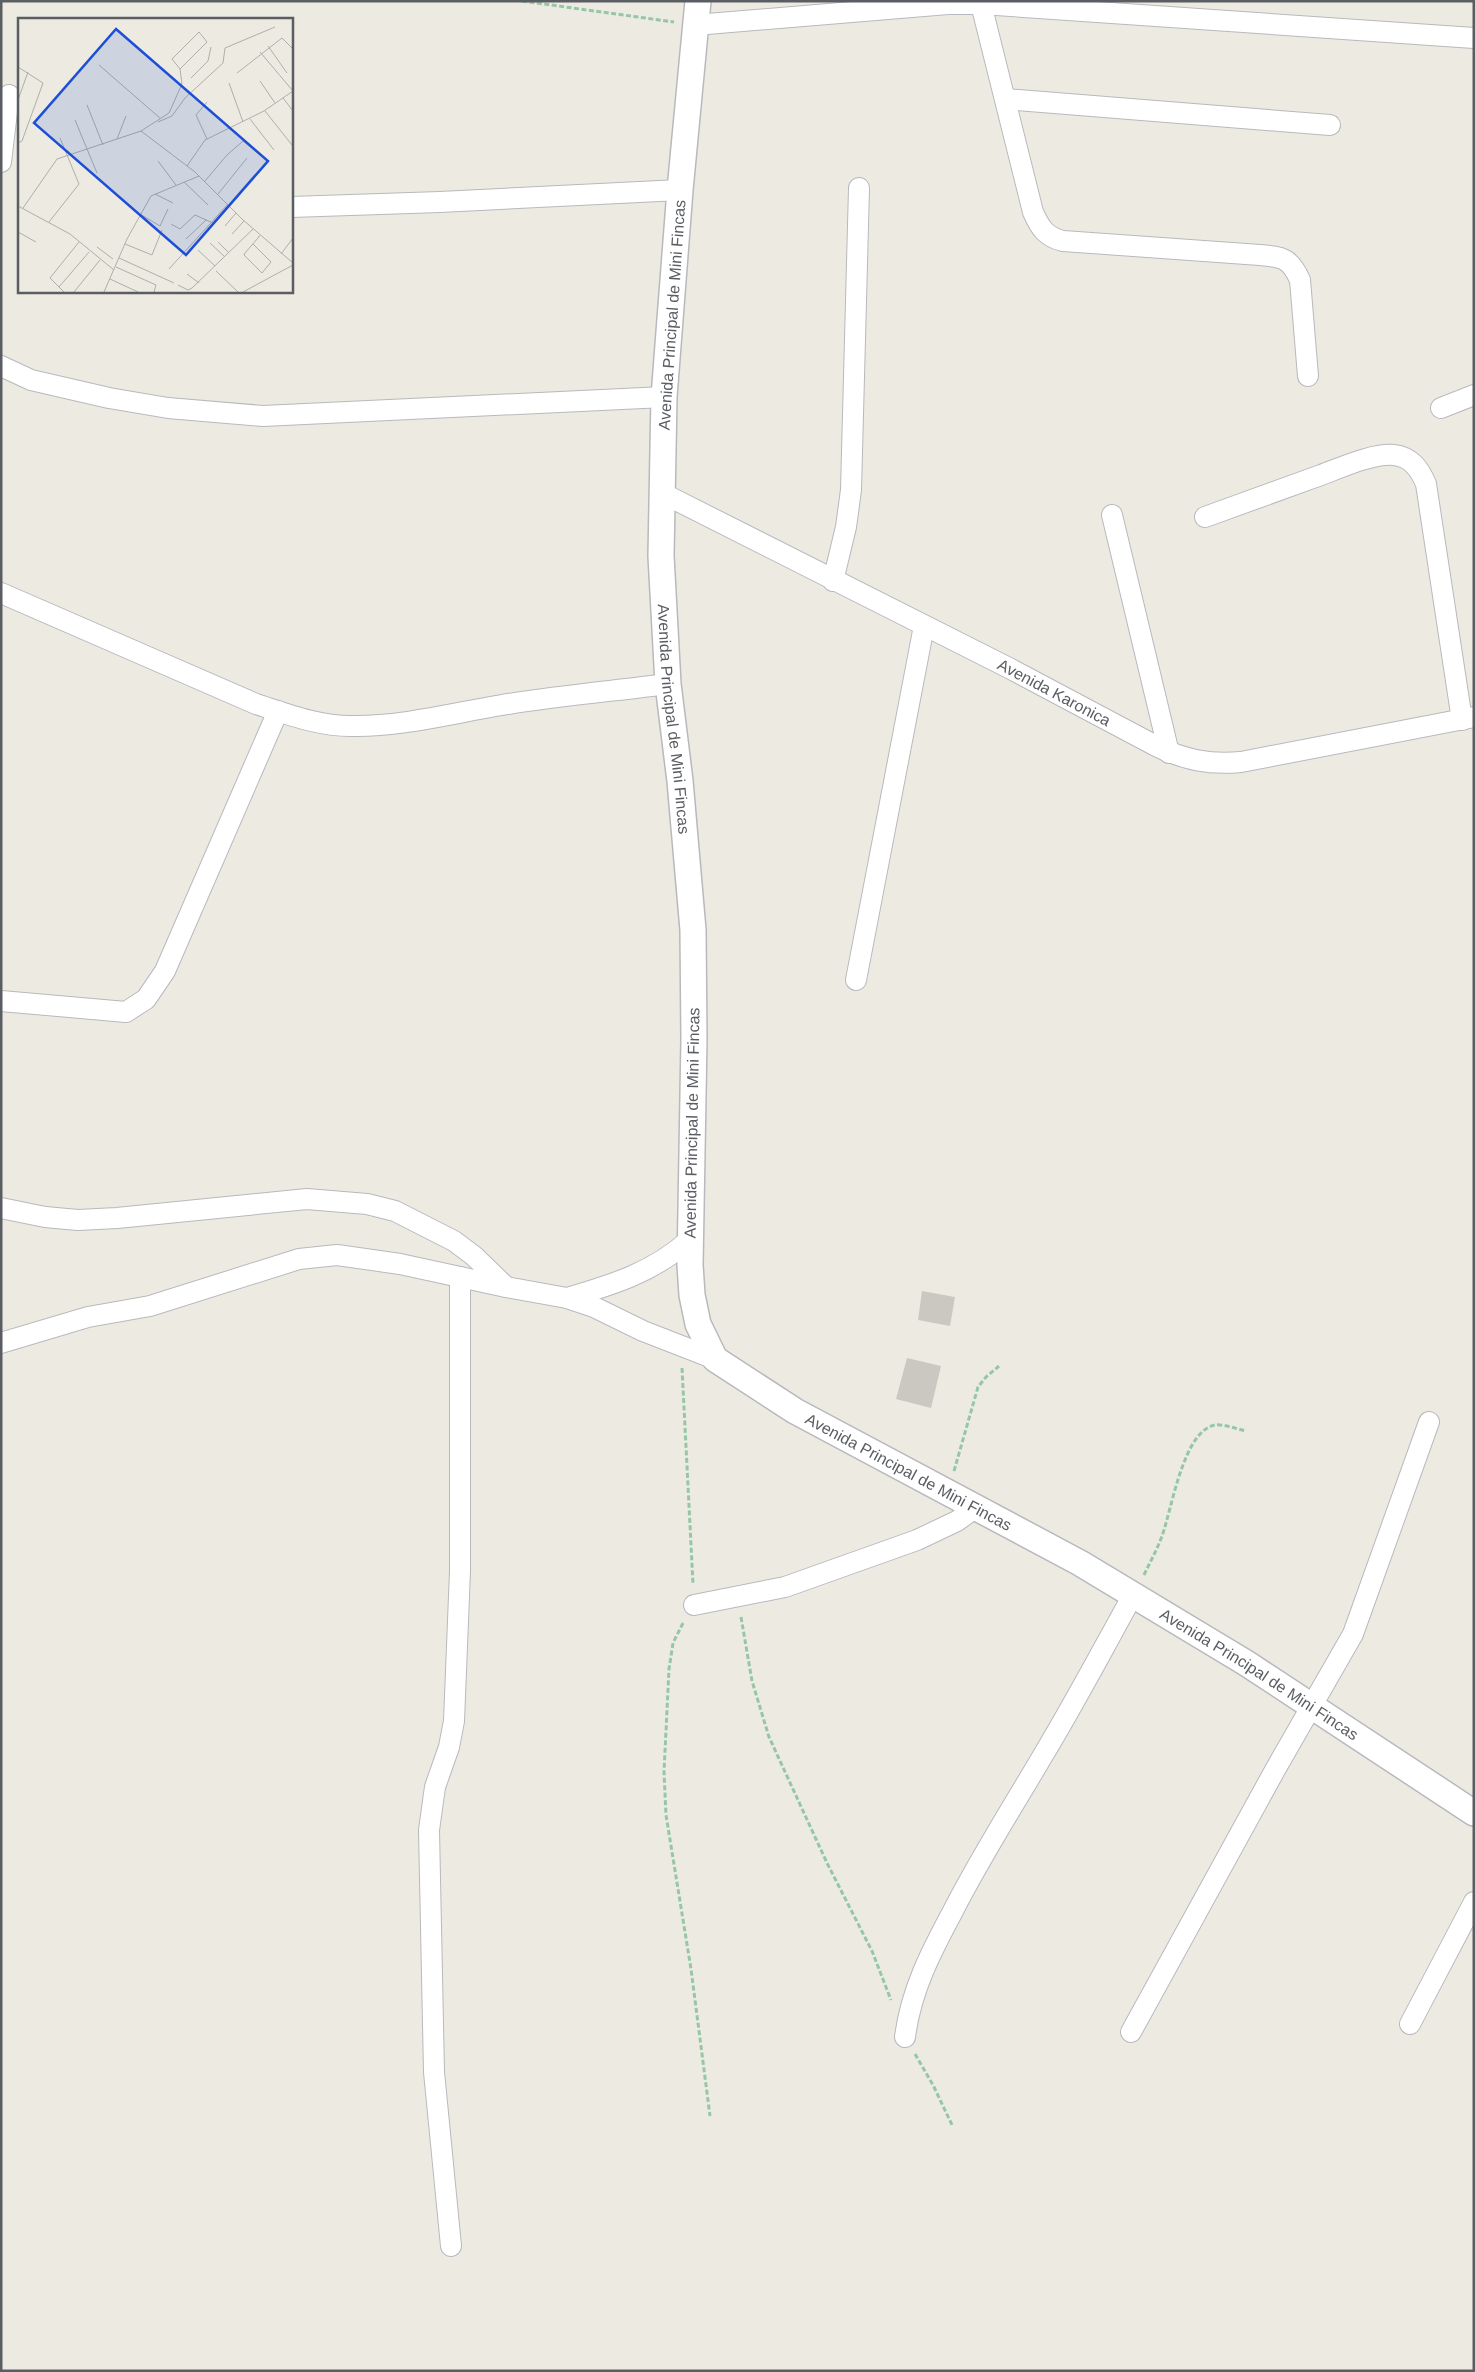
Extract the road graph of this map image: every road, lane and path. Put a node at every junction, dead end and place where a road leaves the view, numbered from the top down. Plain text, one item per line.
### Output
1 (522, 1) edge
2 (981, 4) junction
3 (696, 13) edge
4 (1474, 38) edge
5 (8, 95) dead end
6 (1005, 99) junction
7 (1330, 125) dead end
8 (1, 162) edge
9 (860, 188) dead end
10 (680, 190) junction
11 (292, 207) edge
12 (1, 366) edge
13 (1308, 376) dead end
14 (1474, 395) edge
15 (664, 397) junction
16 (1441, 408) dead end
17 (662, 493) junction
18 (1112, 515) dead end
19 (1205, 517) dead end
20 (833, 581) junction
21 (1, 593) edge
22 (924, 626) junction
23 (668, 684) junction
24 (278, 711) junction
25 (1468, 719) edge
26 (1170, 753) junction
27 (856, 980) dead end
28 (1, 1002) edge
29 (1, 1208) edge
30 (690, 1240) junction
31 (460, 1277) junction
32 (506, 1287) junction
33 (567, 1298) junction
34 (1, 1343) edge
35 (681, 1346) junction
36 (715, 1359) junction
37 (998, 1366) dead end
38 (1429, 1422) dead end
39 (1246, 1431) dead end
40 (948, 1493) junction
41 (975, 1508) junction
42 (1132, 1595) junction
43 (738, 1597) junction
44 (694, 1605) junction
45 (1313, 1707) junction
46 (1474, 1813) edge
47 (1474, 1902) edge
48 (892, 2002) dead end
49 (1410, 2024) dead end
50 (1131, 2032) dead end
51 (905, 2037) joint
52 (710, 2116) dead end
53 (953, 2127) dead end
54 (451, 2246) dead end

1 - 3 path
2 - 3 street
2 - 4 street
2 - 6 street
3 - 10 street, Avenida Principal de Mini Fincas
5 - 8 street
6 - 7 street
6 - 13 street
9 - 20 street
10 - 11 street
10 - 15 street, Avenida Principal de Mini Fincas
12 - 15 street
14 - 16 street
15 - 17 street, Avenida Principal de Mini Fincas
17 - 20 street, Avenida Karonica
17 - 23 street, Avenida Principal de Mini Fincas
18 - 26 street
19 - 25 street
20 - 22 street, Avenida Karonica
21 - 24 street
22 - 26 street, Avenida Karonica
22 - 27 street
23 - 24 street
23 - 30 street, Avenida Principal de Mini Fincas
24 - 28 street
25 - 26 street, Avenida Karonica
29 - 32 street
30 - 33 street
30 - 36 street, Avenida Principal de Mini Fincas
31 - 32 street
31 - 34 street
31 - 54 street
32 - 33 street
33 - 35 street
35 - 36 street
35 - 44 path
36 - 40 street, Avenida Principal de Mini Fincas
37 - 40 path
38 - 45 street
39 - 42 path
40 - 41 street, Avenida Principal de Mini Fincas
41 - 42 street, Avenida Principal de Mini Fincas
41 - 43 street
42 - 45 street, Avenida Principal de Mini Fincas
42 - 51 street
43 - 44 street
43 - 48 path
44 - 52 path
45 - 46 street, Avenida Principal de Mini Fincas
45 - 50 street
47 - 49 street
51 - 53 path

